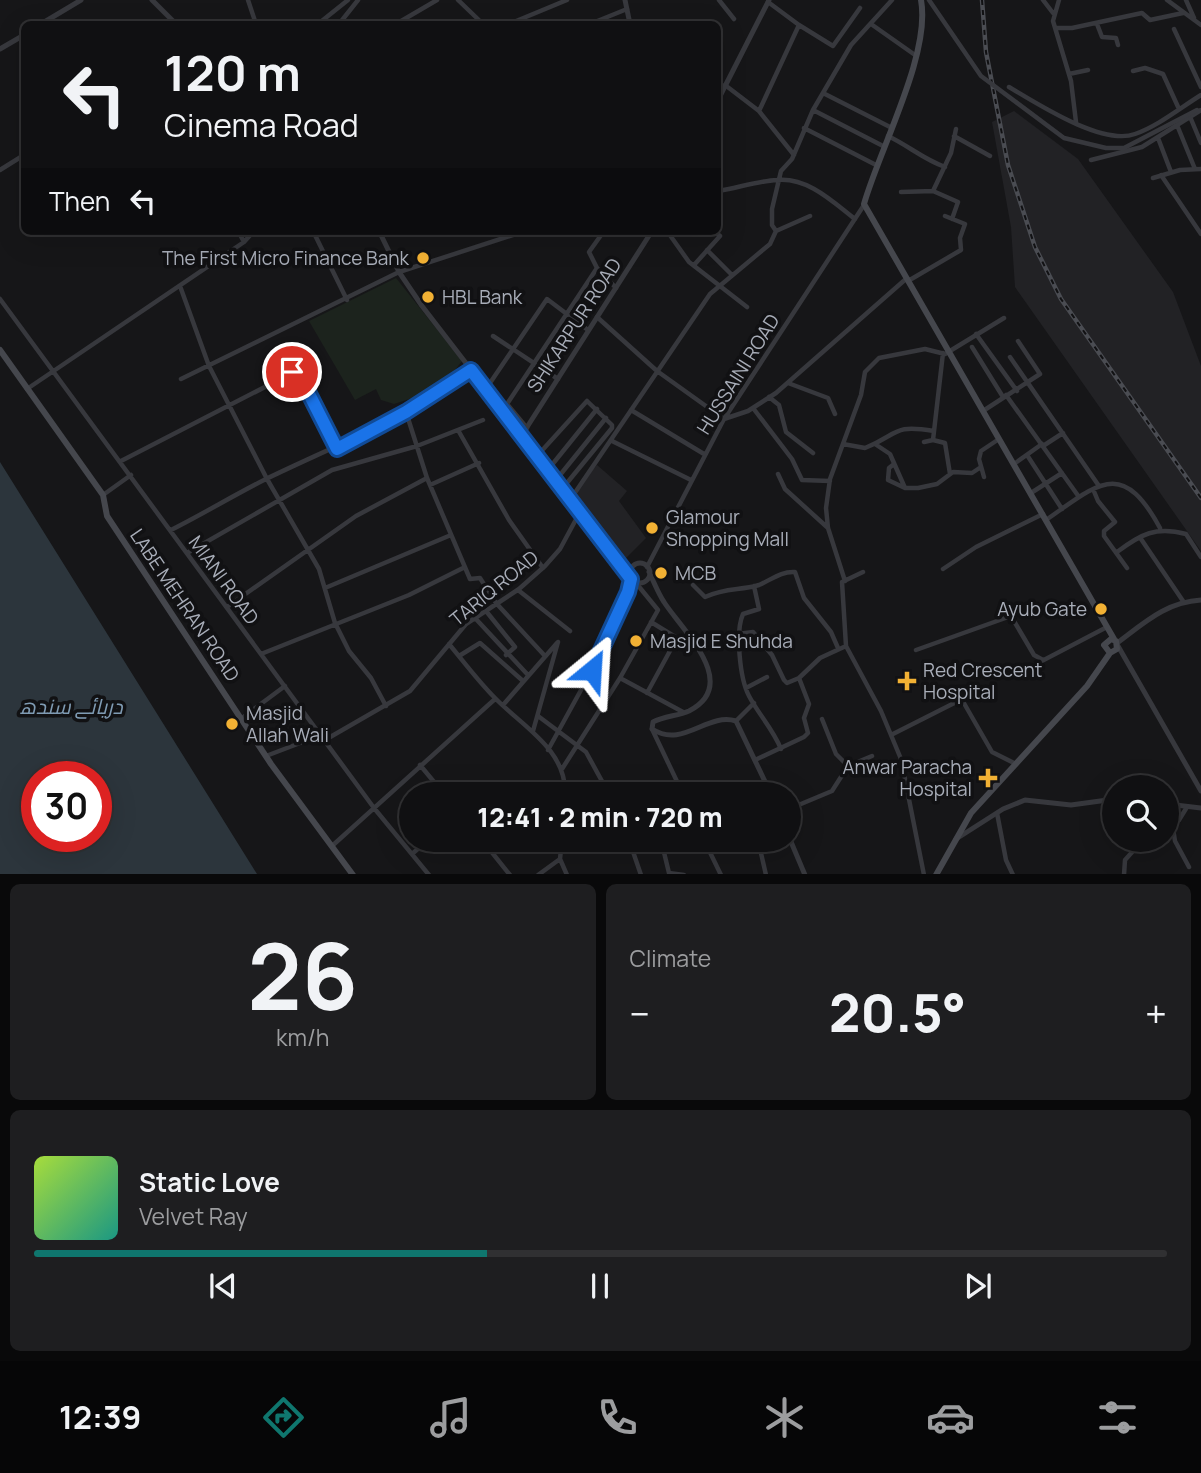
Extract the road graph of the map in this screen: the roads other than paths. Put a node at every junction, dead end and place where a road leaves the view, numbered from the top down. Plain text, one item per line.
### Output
1 (81, 0) edge
2 (152, 0) edge
3 (248, 0) edge
4 (348, 0) edge
5 (358, 0) edge
6 (438, 0) edge
7 (458, 0) edge
8 (567, 0) edge
9 (625, 0) edge
10 (719, 0) edge
11 (921, 0) edge
12 (929, 0) edge
13 (1043, 0) edge
14 (1059, 0) edge
15 (1167, 0) edge
16 (1186, 0) edge
17 (768, 1) edge
18 (890, 1) edge
19 (860, 8) dead end
20 (627, 9) junction
21 (1183, 13) junction
22 (1054, 14) junction
23 (1194, 18) junction
24 (734, 19) dead end
25 (46, 21) edge
26 (173, 21) edge
27 (255, 21) edge
28 (322, 21) edge
29 (341, 21) edge
30 (401, 21) edge
31 (479, 21) edge
32 (516, 21) edge
33 (597, 21) edge
34 (629, 21) edge
35 (871, 24) junction
36 (1097, 24) junction
37 (799, 25) junction
38 (1201, 25) edge
39 (1056, 28) junction
40 (1174, 29) dead end
41 (21, 37) edge
42 (1118, 45) dead end
43 (0, 49) edge
44 (915, 55) junction
45 (1088, 70) dead end
46 (1133, 71) dead end
47 (1069, 74) junction
48 (725, 85) junction
49 (1009, 87) dead end
50 (1201, 87) edge
51 (823, 93) junction
52 (721, 94) edge
53 (1201, 95) edge
54 (1180, 108) junction
55 (1200, 109) edge
56 (813, 110) junction
57 (759, 111) junction
58 (1191, 119) junction
59 (1076, 122) junction
60 (1177, 125) junction
61 (890, 127) junction
62 (804, 128) junction
63 (956, 129) dead end
64 (887, 136) junction
65 (954, 136) junction
66 (1158, 138) junction
67 (1201, 143) edge
68 (883, 146) junction
69 (794, 155) junction
70 (990, 156) dead end
71 (21, 157) edge
72 (1091, 160) dead end
73 (876, 165) junction
74 (945, 167) junction
75 (1198, 169) edge
76 (0, 170) edge
77 (1171, 172) junction
78 (1161, 175) junction
79 (1153, 178) dead end
80 (778, 180) junction
81 (721, 190) edge
82 (933, 191) junction
83 (901, 192) dead end
84 (864, 204) junction
85 (810, 216) dead end
86 (945, 216) dead end
87 (855, 219) junction
88 (952, 219) junction
89 (1199, 227) edge
90 (776, 231) junction
91 (1201, 234) edge
92 (241, 235) edge
93 (250, 235) edge
94 (315, 235) edge
95 (381, 235) edge
96 (513, 235) edge
97 (601, 235) edge
98 (649, 235) edge
99 (670, 235) edge
100 (719, 235) edge
101 (244, 242) junction
102 (707, 250) junction
103 (694, 265) junction
104 (597, 268) junction
105 (399, 272) junction
106 (732, 275) junction
107 (908, 279) junction
108 (180, 286) junction
109 (719, 286) junction
110 (616, 288) junction
111 (0, 299) edge
112 (346, 300) junction
113 (747, 307) dead end
114 (567, 313) junction
115 (597, 317) junction
116 (1004, 318) dead end
117 (588, 330) junction
118 (976, 334) junction
119 (493, 336) dead end
120 (1018, 341) dead end
121 (972, 347) dead end
122 (513, 349) junction
123 (0, 350) edge
124 (946, 352) junction
125 (1010, 357) dead end
126 (534, 363) junction
127 (209, 366) junction
128 (54, 370) junction
129 (471, 370) junction
130 (657, 371) junction
131 (181, 379) dead end
132 (558, 379) junction
133 (490, 383) dead end
134 (788, 383) junction
135 (1028, 383) junction
136 (26, 389) junction
137 (1017, 391) junction
138 (1005, 396) junction
139 (769, 397) junction
140 (229, 403) junction
141 (753, 408) junction
142 (597, 409) junction
143 (631, 410) junction
144 (983, 411) junction
145 (406, 412) junction
146 (835, 414) dead end
147 (606, 418) junction
148 (724, 419) junction
149 (483, 420) dead end
150 (527, 428) junction
151 (458, 430) junction
152 (934, 431) junction
153 (1063, 433) junction
154 (522, 435) junction
155 (999, 439) junction
156 (933, 440) junction
157 (612, 441) junction
158 (924, 442) dead end
159 (843, 444) junction
160 (875, 444) junction
161 (1042, 445) junction
162 (417, 446) junction
163 (337, 449) junction
164 (813, 453) dead end
165 (705, 454) junction
166 (1027, 455) junction
167 (537, 456) junction
168 (121, 460) junction
169 (479, 463) junction
170 (894, 464) junction
171 (1014, 464) junction
172 (981, 467) junction
173 (547, 471) junction
174 (1062, 473) junction
175 (778, 474) dead end
176 (950, 474) junction
177 (131, 475) junction
178 (984, 477) dead end
179 (427, 478) junction
180 (267, 479) junction
181 (691, 480) junction
182 (555, 481) junction
183 (830, 481) junction
184 (1045, 484) junction
185 (430, 485) junction
186 (905, 488) junction
187 (1096, 488) junction
188 (562, 489) junction
189 (1031, 493) junction
190 (103, 495) junction
191 (1079, 497) junction
192 (279, 500) junction
193 (570, 500) junction
194 (1062, 509) junction
195 (580, 512) junction
196 (1044, 517) junction
197 (828, 528) junction
198 (1160, 528) junction
199 (171, 530) junction
200 (451, 535) junction
201 (1141, 539) junction
202 (309, 549) junction
203 (1117, 552) junction
204 (187, 553) junction
205 (1201, 557) edge
206 (465, 567) junction
207 (543, 568) junction
208 (1127, 568) dead end
209 (943, 569) dead end
210 (648, 570) junction
211 (863, 572) dead end
212 (632, 579) junction
213 (845, 581) junction
214 (693, 585) dead end
215 (754, 586) junction
216 (325, 587) junction
217 (517, 590) junction
218 (1201, 600) edge
219 (663, 601) junction
220 (1183, 601) junction
221 (496, 603) junction
222 (227, 607) junction
223 (658, 610) junction
224 (486, 611) junction
225 (475, 618) junction
226 (651, 622) junction
227 (335, 623) junction
228 (1107, 627) junction
229 (570, 631) dead end
230 (738, 634) junction
231 (1116, 643) junction
232 (449, 644) junction
233 (846, 646) junction
234 (838, 648) junction
235 (916, 650) dead end
236 (1110, 653) junction
237 (261, 654) junction
238 (506, 655) junction
239 (459, 656) junction
240 (544, 656) junction
241 (1043, 660) junction
242 (528, 675) junction
243 (1013, 676) dead end
244 (767, 677) dead end
245 (621, 678) junction
246 (799, 678) junction
247 (523, 681) junction
248 (285, 686) junction
249 (746, 688) junction
250 (984, 688) dead end
251 (647, 693) junction
252 (961, 698) junction
253 (495, 699) junction
254 (754, 703) junction
255 (503, 705) junction
256 (386, 706) junction
257 (683, 712) junction
258 (538, 716) junction
259 (242, 718) junction
260 (822, 719) dead end
261 (736, 721) junction
262 (652, 729) junction
263 (533, 732) junction
264 (558, 732) junction
265 (891, 735) junction
266 (323, 738) junction
267 (579, 746) junction
268 (781, 749) junction
269 (548, 750) junction
270 (266, 756) junction
271 (872, 756) dead end
272 (755, 760) junction
273 (1016, 764) junction
274 (420, 765) junction
275 (848, 766) junction
276 (562, 769) junction
277 (434, 782) edge
278 (564, 782) edge
279 (603, 782) edge
280 (677, 782) edge
281 (765, 782) edge
282 (1201, 791) edge
283 (1102, 800) edge
284 (801, 804) edge
285 (1179, 806) edge
286 (1187, 807) junction
287 (374, 808) junction
288 (1201, 808) edge
289 (997, 813) junction
290 (1179, 820) edge
291 (956, 839) junction
292 (332, 846) junction
293 (1179, 848) edge
294 (414, 852) edge
295 (492, 852) edge
296 (561, 852) edge
297 (633, 852) edge
298 (664, 852) edge
299 (710, 852) edge
300 (761, 852) edge
301 (795, 852) edge
302 (1132, 852) edge
303 (412, 854) junction
304 (560, 859) junction
305 (1189, 867) dead end
306 (353, 874) edge
307 (429, 874) edge
308 (510, 874) edge
309 (538, 874) edge
310 (568, 874) edge
311 (641, 874) edge
312 (684, 874) edge
313 (721, 874) edge
314 (766, 874) edge
315 (805, 874) edge
316 (924, 874) edge
317 (936, 874) edge
318 (1013, 874) edge
319 (1124, 874) edge

1 - 25 street
2 - 26 street
3 - 27 street
4 - 28 street
5 - 29 street
6 - 30 street
7 - 31 street
8 - 32 street
9 - 20 street
10 - 24 street
11 - 44 main road
12 - 55 street, bridge
13 - 22 street
14 - 22 street
15 - 21 street
16 - 23 street
17 - 37 street
17 - 48 street
18 - 35 street
19 - 37 street
20 - 33 street
20 - 34 street
21 - 23 street
21 - 36 street
22 - 39 street
23 - 38 street
35 - 44 street
35 - 51 street
36 - 39 street
36 - 42 street
37 - 57 street
39 - 47 street
40 - 50 street
41 - 43 street
44 - 61 main road
45 - 47 street
46 - 54 street
47 - 59 street
48 - 52 street
48 - 57 street
49 - 59 street
51 - 56 street
51 - 61 street
53 - 54 street
54 - 59 street
55 - 58 street
56 - 62 street
56 - 68 street
57 - 69 street
58 - 60 street
58 - 67 street
60 - 66 street
60 - 75 street
61 - 64 main road
62 - 69 street
62 - 73 street
63 - 65 street
64 - 68 main road
64 - 74 street
65 - 70 street
65 - 74 street
66 - 72 street
66 - 77 street
68 - 73 main road
69 - 80 street
71 - 76 street
73 - 84 main road
74 - 82 street
75 - 77 street
77 - 78 street
78 - 79 street
78 - 89 street
80 - 81 street
80 - 87 street
80 - 90 street
82 - 83 street
82 - 88 street
84 - 87 street, HUSSAINI ROAD
84 - 107 main road
85 - 90 street
86 - 88 street
87 - 148 street, HUSSAINI ROAD
88 - 107 street
89 - 91 street
90 - 106 street
92 - 101 street
93 - 101 street
94 - 112 street
95 - 105 street
96 - 105 street
97 - 104 street
98 - 110 street, SHIKARPUR ROAD
99 - 103 street
100 - 102 street
101 - 108 street
102 - 103 street
102 - 106 street
103 - 109 street
104 - 110 street
104 - 114 street
105 - 112 street
105 - 129 street
106 - 109 street
107 - 124 main road
107 - 134 street
108 - 127 street
108 - 128 street
109 - 113 street
109 - 130 street
110 - 115 street, SHIKARPUR ROAD
111 - 128 street, MIANI ROAD
112 - 127 street
114 - 117 street
114 - 122 street
114 - 126 street
115 - 117 street, SHIKARPUR ROAD
115 - 130 street
116 - 118 street
117 - 132 street, SHIKARPUR ROAD
118 - 124 street
118 - 137 street
119 - 122 street
120 - 135 street
121 - 138 street
122 - 126 street
122 - 133 street
123 - 136 main road, LABE MEHRAN ROAD
124 - 144 main road
124 - 152 street
124 - 159 street
125 - 135 street
126 - 132 street
126 - 150 street
127 - 131 street
127 - 140 street
128 - 136 street
128 - 168 street, MIANI ROAD
129 - 145 street
129 - 154 street
130 - 143 street
130 - 148 street
132 - 150 street, SHIKARPUR ROAD
134 - 139 street
134 - 146 street
135 - 137 street
135 - 153 street
136 - 190 main road, LABE MEHRAN ROAD
137 - 138 street
138 - 144 street
138 - 161 street
139 - 141 street
139 - 164 street
140 - 163 street
140 - 168 street
140 - 180 street
141 - 148 street
141 - 183 street
142 - 147 street
142 - 167 street
142 - 173 street
143 - 157 street
143 - 165 street
144 - 155 main road
145 - 162 street
145 - 163 street
147 - 182 street
147 - 188 street
148 - 165 street, HUSSAINI ROAD
149 - 151 street
150 - 154 street, SHIKARPUR ROAD
151 - 162 street
151 - 169 street
152 - 156 street
152 - 160 street
153 - 161 street
153 - 187 street
154 - 167 street
155 - 171 main road
155 - 172 street
156 - 158 street
156 - 176 street
157 - 181 street
157 - 193 street
159 - 160 street
159 - 183 street
160 - 170 street
161 - 166 street
161 - 174 street
162 - 179 street
162 - 192 street
163 - 180 street
165 - 181 street, HUSSAINI ROAD
166 - 171 street
166 - 184 street
167 - 173 street
168 - 177 street, MIANI ROAD
169 - 185 street
169 - 207 street
170 - 186 street
170 - 186 street
171 - 189 main road
172 - 176 street
172 - 178 street
173 - 182 street
174 - 184 street
174 - 191 street
175 - 197 street
176 - 186 street
177 - 190 street
177 - 199 street, MIANI ROAD
179 - 185 street
179 - 202 street
180 - 192 street
180 - 199 street
181 - 210 street, HUSSAINI ROAD
182 - 188 street
183 - 197 street
184 - 189 street
184 - 194 street
185 - 200 street
187 - 191 street
187 - 198 street
187 - 203 street
188 - 193 street
189 - 196 main road
190 - 259 main road, LABE MEHRAN ROAD
191 - 194 street
192 - 202 street
192 - 204 street
193 - 195 street
194 - 196 street
195 - 207 street, TARIQ ROAD
195 - 212 street
196 - 209 street
196 - 228 main road
197 - 213 street
198 - 201 street
198 - 205 street
199 - 204 street, MIANI ROAD
200 - 206 street
200 - 216 street
201 - 203 street
201 - 220 street
202 - 216 street
202 - 222 street
203 - 208 street
204 - 222 street, MIANI ROAD
206 - 221 street
206 - 227 street
207 - 217 street, TARIQ ROAD
210 - 212 street
210 - 212 street
210 - 219 street
211 - 213 street
212 - 223 street
212 - 264 street
213 - 233 street
214 - 215 street
215 - 230 street
215 - 234 street
216 - 227 street
217 - 221 street, TARIQ ROAD
217 - 229 street
218 - 220 street
219 - 223 street
219 - 257 street
220 - 231 street
221 - 224 street, TARIQ ROAD
221 - 240 street
222 - 237 street, MIANI ROAD
223 - 226 street
224 - 225 street, TARIQ ROAD
224 - 238 street
225 - 232 street, TARIQ ROAD
225 - 238 street
226 - 245 street
226 - 251 street
227 - 237 street
227 - 256 street
228 - 231 main road
228 - 241 street
230 - 246 street
230 - 249 street
231 - 236 main road
231 - 236 main road
231 - 282 street
232 - 239 street
232 - 256 street, TARIQ ROAD
233 - 234 street
233 - 265 street
234 - 246 street
235 - 241 street
236 - 273 main road
237 - 248 street, MIANI ROAD
238 - 242 street
239 - 247 street
239 - 253 street
240 - 242 street
240 - 258 street
241 - 243 street
242 - 247 street
244 - 249 street
245 - 251 street
245 - 267 street
246 - 268 street
247 - 255 street
248 - 259 street
248 - 266 street, MIANI ROAD
249 - 254 street
250 - 252 street
251 - 257 street
252 - 265 street
252 - 273 street
253 - 255 street
253 - 274 street
254 - 261 street
254 - 268 street
255 - 263 street
256 - 266 street, TARIQ ROAD
257 - 262 street
258 - 263 street
258 - 264 street
259 - 270 main road, LABE MEHRAN ROAD
260 - 275 street
261 - 262 street
261 - 272 street
262 - 280 street
263 - 269 street
264 - 267 street
264 - 269 street
265 - 316 street
266 - 270 street, TARIQ ROAD
266 - 287 street, MIANI ROAD
267 - 276 street
267 - 279 street
268 - 272 street
269 - 276 street
270 - 292 main road, LABE MEHRAN ROAD
271 - 275 street
272 - 281 street
273 - 291 main road
274 - 277 street
274 - 287 street
275 - 284 street
276 - 278 street
283 - 289 street
285 - 286 street
286 - 288 street
286 - 290 street
287 - 292 street
287 - 303 street, MIANI ROAD
289 - 291 street
289 - 318 street
291 - 317 main road
292 - 306 main road, LABE MEHRAN ROAD
293 - 305 street
294 - 303 street
295 - 308 street
296 - 304 street
297 - 311 street
298 - 312 street
299 - 313 street
300 - 314 street
301 - 315 street
302 - 319 street
303 - 307 street, MIANI ROAD
304 - 309 street
304 - 310 street

